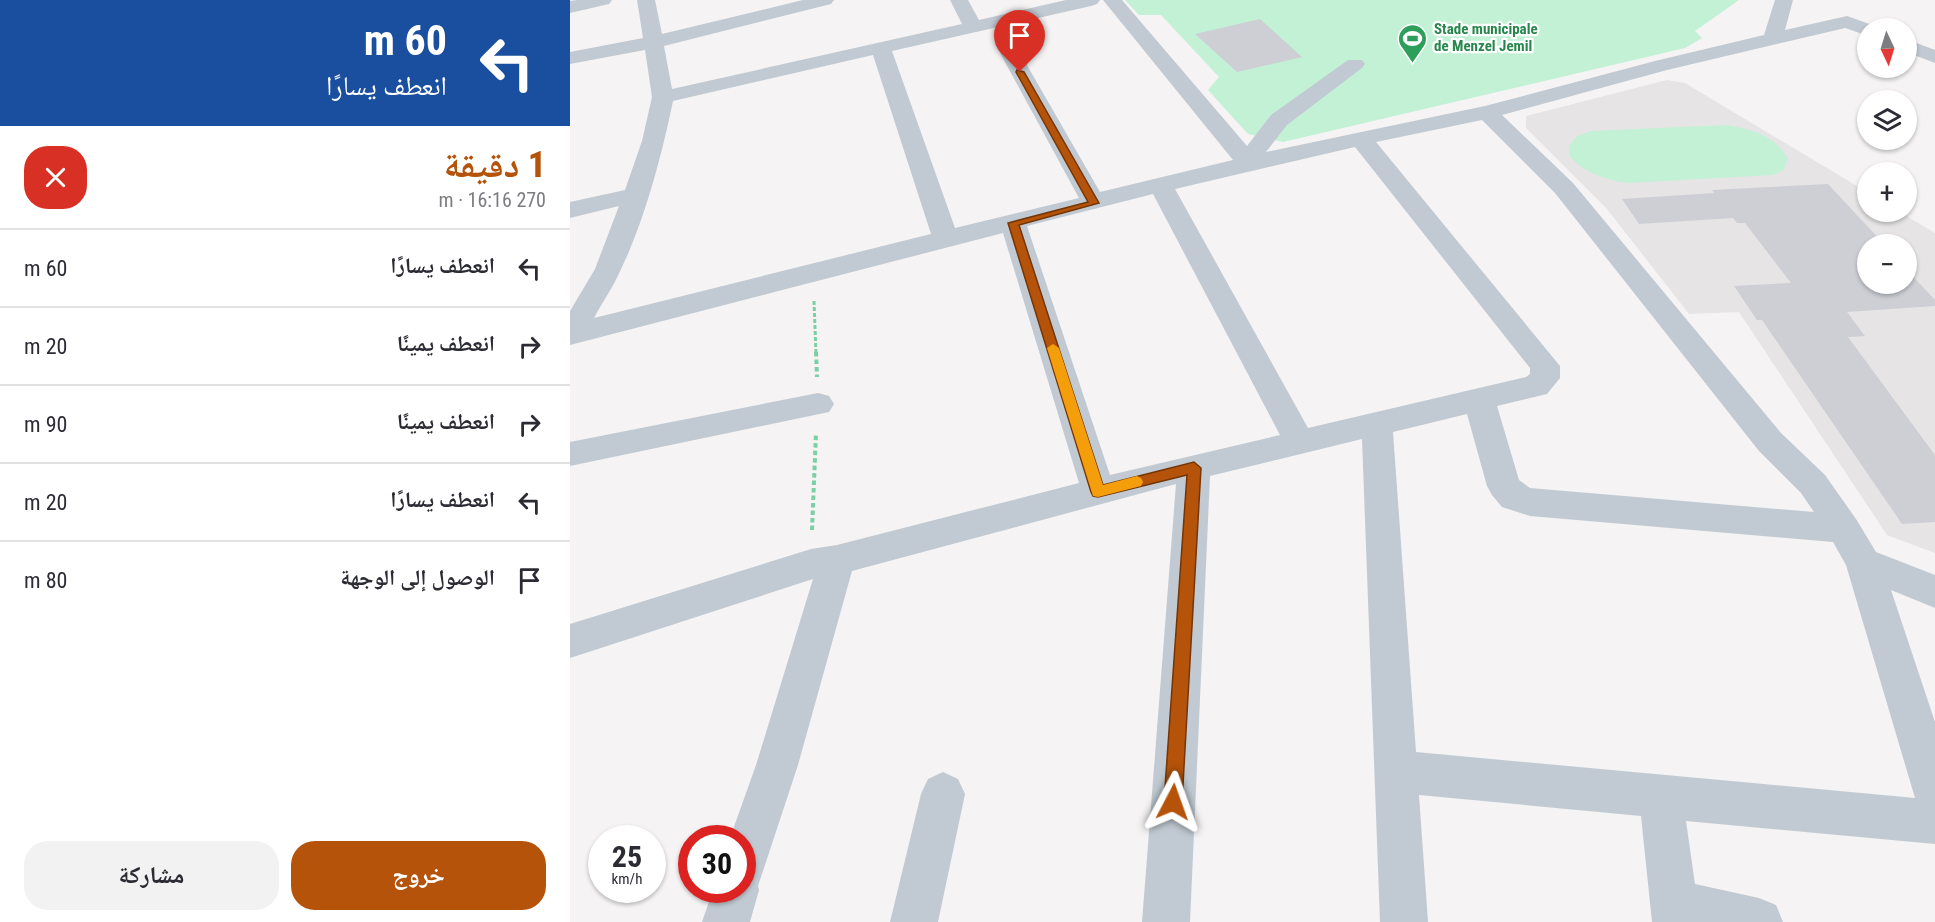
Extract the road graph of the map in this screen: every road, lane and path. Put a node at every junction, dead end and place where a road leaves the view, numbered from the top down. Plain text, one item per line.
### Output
1 (603, 0) edge
2 (646, 0) edge
3 (825, 0) edge
4 (959, 0) edge
5 (1091, 0) edge
6 (1112, 0) edge
7 (1784, 0) edge
8 (570, 7) edge
9 (1857, 26) edge
10 (973, 27) junction
11 (1773, 39) junction
12 (655, 42) junction
13 (881, 48) junction
14 (1917, 50) edge
15 (1010, 54) dead end
16 (1935, 57) edge
17 (570, 58) edge
18 (1355, 64) dead end
19 (663, 97) junction
20 (1488, 112) junction
21 (1360, 139) junction
22 (1248, 163) junction
23 (1161, 186) junction
24 (636, 195) junction
25 (1094, 203) junction
26 (570, 210) edge
27 (1013, 223) junction
28 (946, 240) junction
29 (571, 334) edge
30 (1479, 400) junction
31 (818, 404) dead end
32 (1377, 424) junction
33 (1300, 442) junction
34 (570, 454) edge
35 (1194, 468) junction
36 (1098, 492) junction
37 (1844, 529) junction
38 (837, 560) junction
39 (1863, 563) junction
40 (1935, 592) edge
41 (570, 641) edge
42 (1397, 772) junction
43 (1935, 793) edge
44 (943, 794) dead end
45 (1661, 796) junction
46 (1935, 822) edge
47 (756, 825) edge
48 (732, 903) edge
49 (1675, 912) edge
50 (726, 922) edge
51 (914, 922) edge
52 (1166, 922) edge
53 (1404, 922) edge
54 (1759, 922) edge

1 - 8 street
2 - 12 street
3 - 12 street
4 - 10 street
5 - 10 street
6 - 22 street
7 - 11 street
9 - 11 street
10 - 13 street
11 - 20 street
12 - 17 street
12 - 19 street
13 - 19 street
13 - 28 street
14 - 16 street
15 - 25 street
18 - 22 street
19 - 24 street
20 - 21 street
20 - 37 street
21 - 22 street
21 - 30 street
22 - 23 street
23 - 25 street
23 - 33 street
24 - 26 street
24 - 29 street
25 - 27 street
27 - 28 street
27 - 36 street
28 - 29 street
30 - 32 street
30 - 37 street
31 - 34 street
32 - 33 street
32 - 42 street
33 - 35 street
35 - 36 street
35 - 52 street
36 - 38 street
37 - 39 street
38 - 41 street
38 - 47 street
39 - 40 street
39 - 43 street
42 - 45 street
42 - 53 street
44 - 51 street
45 - 46 street
45 - 49 street
48 - 50 street
49 - 54 street

